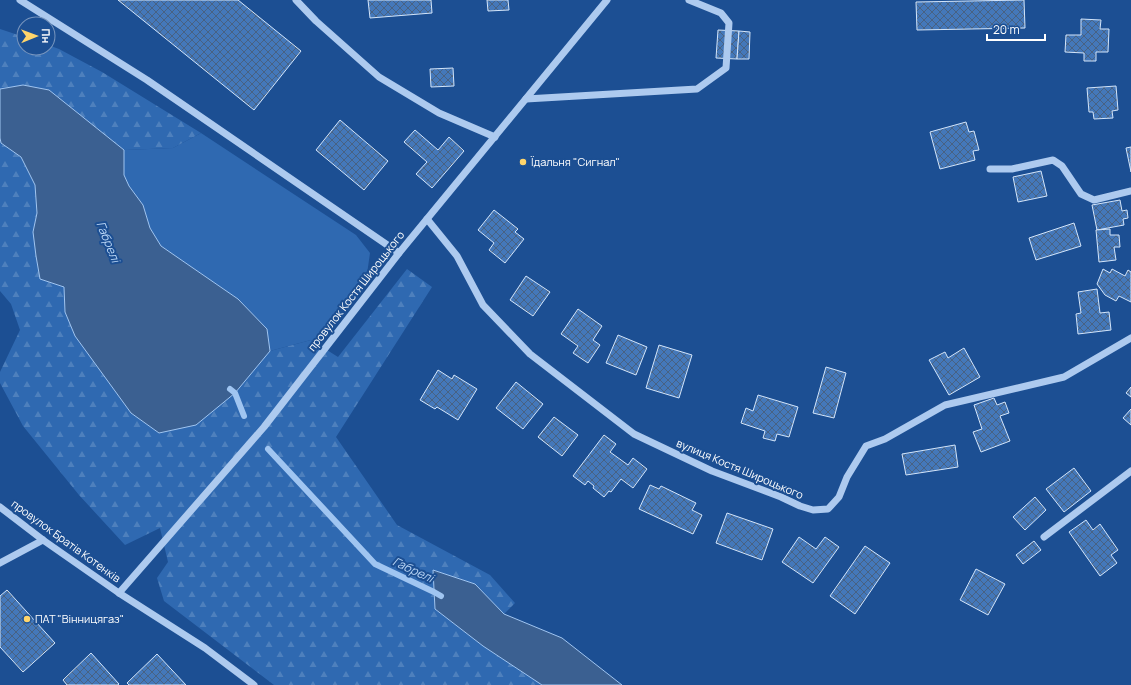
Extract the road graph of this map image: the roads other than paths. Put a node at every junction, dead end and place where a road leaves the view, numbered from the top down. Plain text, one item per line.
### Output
1 (20, 0) edge
2 (296, 0) edge
3 (607, 0) edge
4 (689, 0) edge
5 (526, 99) junction
6 (495, 137) junction
7 (990, 169) dead end
8 (1131, 191) edge
9 (427, 219) junction
10 (399, 253) junction
11 (1131, 338) edge
12 (1131, 471) edge
13 (0, 507) edge
14 (1044, 537) dead end
15 (43, 540) junction
16 (0, 563) edge
17 (119, 593) junction
18 (254, 685) edge

1 - 10 street
2 - 6 street
3 - 5 street, провулок Костя Широцького
4 - 5 street
5 - 6 street, провулок Костя Широцького
6 - 9 street, провулок Костя Широцького
7 - 8 street
9 - 10 street, провулок Костя Широцького
9 - 11 street, вулиця Костя Широцького
10 - 17 street, провулок Костя Широцького
12 - 14 street
13 - 15 street, провулок Братів Котенків
15 - 16 street
15 - 17 street, провулок Братів Котенків
17 - 18 street, провулок Братів Котенків

